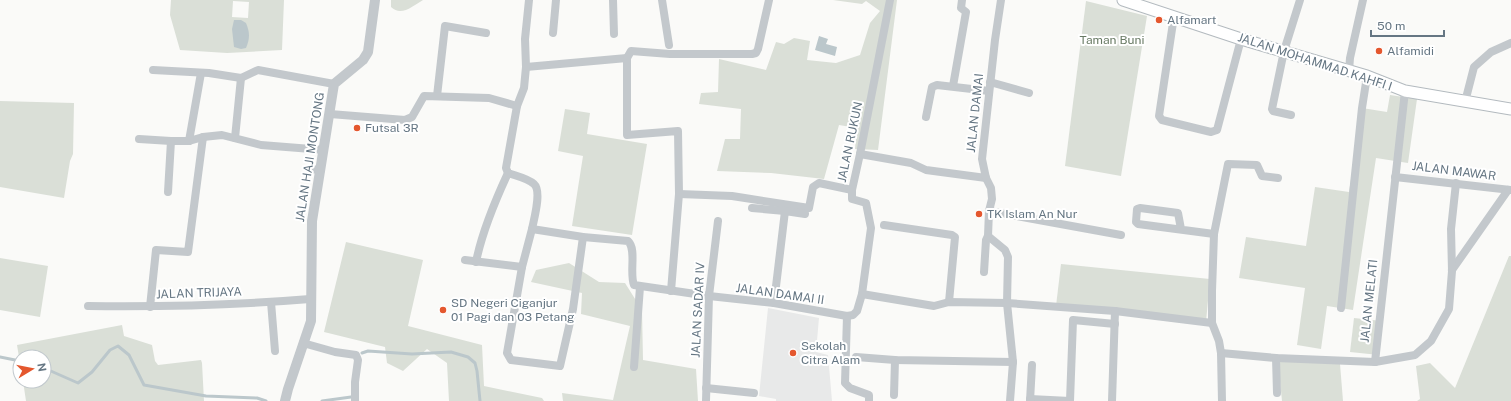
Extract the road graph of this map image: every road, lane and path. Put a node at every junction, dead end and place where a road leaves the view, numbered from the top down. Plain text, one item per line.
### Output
1 (375, 0) edge
2 (529, 0) edge
3 (556, 0) edge
4 (613, 0) edge
5 (662, 0) edge
6 (769, 0) edge
7 (890, 0) edge
8 (962, 0) edge
9 (1001, 0) edge
10 (1300, 0) edge
11 (1363, 0) edge
12 (1130, 1) edge
13 (1174, 16) junction
14 (486, 33) dead end
15 (553, 33) dead end
16 (614, 34) dead end
17 (1241, 38) junction
18 (1511, 43) edge
19 (669, 45) dead end
20 (1284, 51) junction
21 (627, 58) junction
22 (526, 67) junction
23 (153, 70) dead end
24 (1349, 71) junction
25 (201, 73) junction
26 (1367, 76) junction
27 (241, 78) junction
28 (990, 82) junction
29 (334, 84) junction
30 (953, 86) junction
31 (989, 91) junction
32 (1405, 91) junction
33 (1029, 92) dead end
34 (437, 96) junction
35 (1465, 102) junction
36 (517, 106) junction
37 (1511, 109) edge
38 (330, 114) junction
39 (1291, 115) dead end
40 (926, 117) dead end
41 (203, 137) junction
42 (235, 138) junction
43 (139, 139) dead end
44 (171, 141) junction
45 (189, 141) junction
46 (324, 150) junction
47 (860, 154) junction
48 (309, 169) dead end
49 (321, 170) junction
50 (508, 173) junction
51 (1395, 177) junction
52 (986, 178) junction
53 (1278, 178) dead end
54 (1456, 184) junction
55 (852, 190) junction
56 (1510, 190) edge
57 (168, 192) dead end
58 (679, 194) junction
59 (752, 208) dead end
60 (785, 211) junction
61 (989, 211) junction
62 (805, 214) dead end
63 (718, 221) dead end
64 (884, 225) dead end
65 (532, 229) junction
66 (1181, 229) junction
67 (1214, 234) junction
68 (1121, 235) dead end
69 (988, 236) junction
70 (583, 237) junction
71 (465, 260) dead end
72 (476, 262) junction
73 (522, 267) junction
74 (1452, 271) junction
75 (984, 272) dead end
76 (640, 287) junction
77 (671, 291) junction
78 (862, 294) junction
79 (708, 296) junction
80 (310, 299) junction
81 (271, 302) junction
82 (949, 302) junction
83 (774, 303) junction
84 (1007, 303) junction
85 (88, 306) dead end
86 (150, 307) junction
87 (1341, 308) dead end
88 (1116, 311) junction
89 (847, 316) junction
90 (1212, 323) junction
91 (1115, 324) junction
92 (303, 343) junction
93 (275, 351) dead end
94 (1221, 354) junction
95 (856, 357) dead end
96 (1276, 358) junction
97 (895, 360) junction
98 (1013, 362) junction
99 (1375, 362) junction
100 (1032, 365) dead end
101 (634, 367) dead end
102 (706, 388) junction
103 (754, 393) dead end
104 (1277, 393) dead end
105 (894, 395) dead end
106 (1030, 400) edge
107 (285, 401) edge
108 (355, 401) edge
109 (706, 401) edge
110 (869, 401) edge
111 (1010, 401) edge
112 (1070, 401) edge
113 (1112, 401) edge
114 (1222, 401) edge

1 - 29 street, JALAN HAJI MONTONG
2 - 22 street
3 - 15 street
4 - 16 street
5 - 19 street
6 - 21 street
7 - 47 street, JALAN RUKUN
8 - 30 street
9 - 28 street, JALAN DAMAI
10 - 20 street
11 - 24 street
12 - 13 main road, JALAN MOHAMMAD KAHFI I
13 - 17 main road, JALAN MOHAMMAD KAHFI I
13 - 17 street
14 - 34 street
17 - 20 main road, JALAN MOHAMMAD KAHFI I
18 - 35 street
20 - 24 main road, JALAN MOHAMMAD KAHFI I
20 - 39 street
21 - 22 street
21 - 58 street
22 - 36 street
23 - 25 street
24 - 26 main road, JALAN MOHAMMAD KAHFI I
25 - 27 street
25 - 45 street
26 - 32 main road, JALAN MOHAMMAD KAHFI I
26 - 87 street
27 - 29 street
27 - 42 street
28 - 31 street, JALAN DAMAI
28 - 33 street
29 - 38 street, JALAN HAJI MONTONG
30 - 31 street
30 - 40 street
31 - 52 street, JALAN DAMAI
32 - 35 main road, JALAN MOHAMMAD KAHFI I
32 - 51 street, JALAN MELATI
34 - 36 street
34 - 38 street
35 - 37 main road, JALAN MOHAMMAD KAHFI I
36 - 50 street
38 - 46 street, JALAN HAJI MONTONG
41 - 42 street
41 - 45 street
41 - 86 street
42 - 46 street
43 - 44 street
44 - 45 street
44 - 57 street
46 - 49 street, JALAN HAJI MONTONG
47 - 52 street
47 - 55 street, JALAN RUKUN
48 - 49 street
49 - 80 street, JALAN HAJI MONTONG
50 - 65 street
50 - 72 street
51 - 54 street, JALAN MAWAR
51 - 99 street, JALAN MELATI
52 - 61 street, JALAN DAMAI
53 - 67 street
54 - 56 street, JALAN MAWAR
54 - 74 street
55 - 58 street
55 - 78 street, JALAN RUKUN
56 - 74 street
58 - 77 street
59 - 60 street
60 - 62 street
60 - 83 street
61 - 68 street
61 - 69 street, JALAN DAMAI
63 - 79 street, JALAN SADAR IV
64 - 82 street
65 - 70 street
65 - 73 street
66 - 66 street
66 - 67 street
67 - 90 street
69 - 75 street, JALAN DAMAI
69 - 84 street
70 - 73 street
70 - 76 street
71 - 72 street
72 - 73 street
74 - 99 street
76 - 77 street, JALAN DAMAI II
76 - 101 street
77 - 79 street, JALAN DAMAI II
78 - 82 street
78 - 89 street, JALAN RUKUN
79 - 83 street, JALAN DAMAI II
79 - 102 street, JALAN SADAR IV
80 - 81 street, JALAN TRIJAYA
80 - 92 street, JALAN HAJI MONTONG
81 - 86 street, JALAN TRIJAYA
81 - 93 street
82 - 84 street
83 - 89 street, JALAN DAMAI II
84 - 88 street
84 - 98 street
85 - 86 street, JALAN TRIJAYA
88 - 90 street
88 - 91 street
89 - 110 street
90 - 94 street
91 - 112 street
91 - 113 street
92 - 107 street, JALAN HAJI MONTONG
92 - 108 street
94 - 96 street
94 - 114 street
95 - 97 street
96 - 99 street
96 - 104 street
97 - 98 street
97 - 105 street
98 - 111 street
100 - 106 street
102 - 103 street
102 - 109 street, JALAN SADAR IV
106 - 112 street

